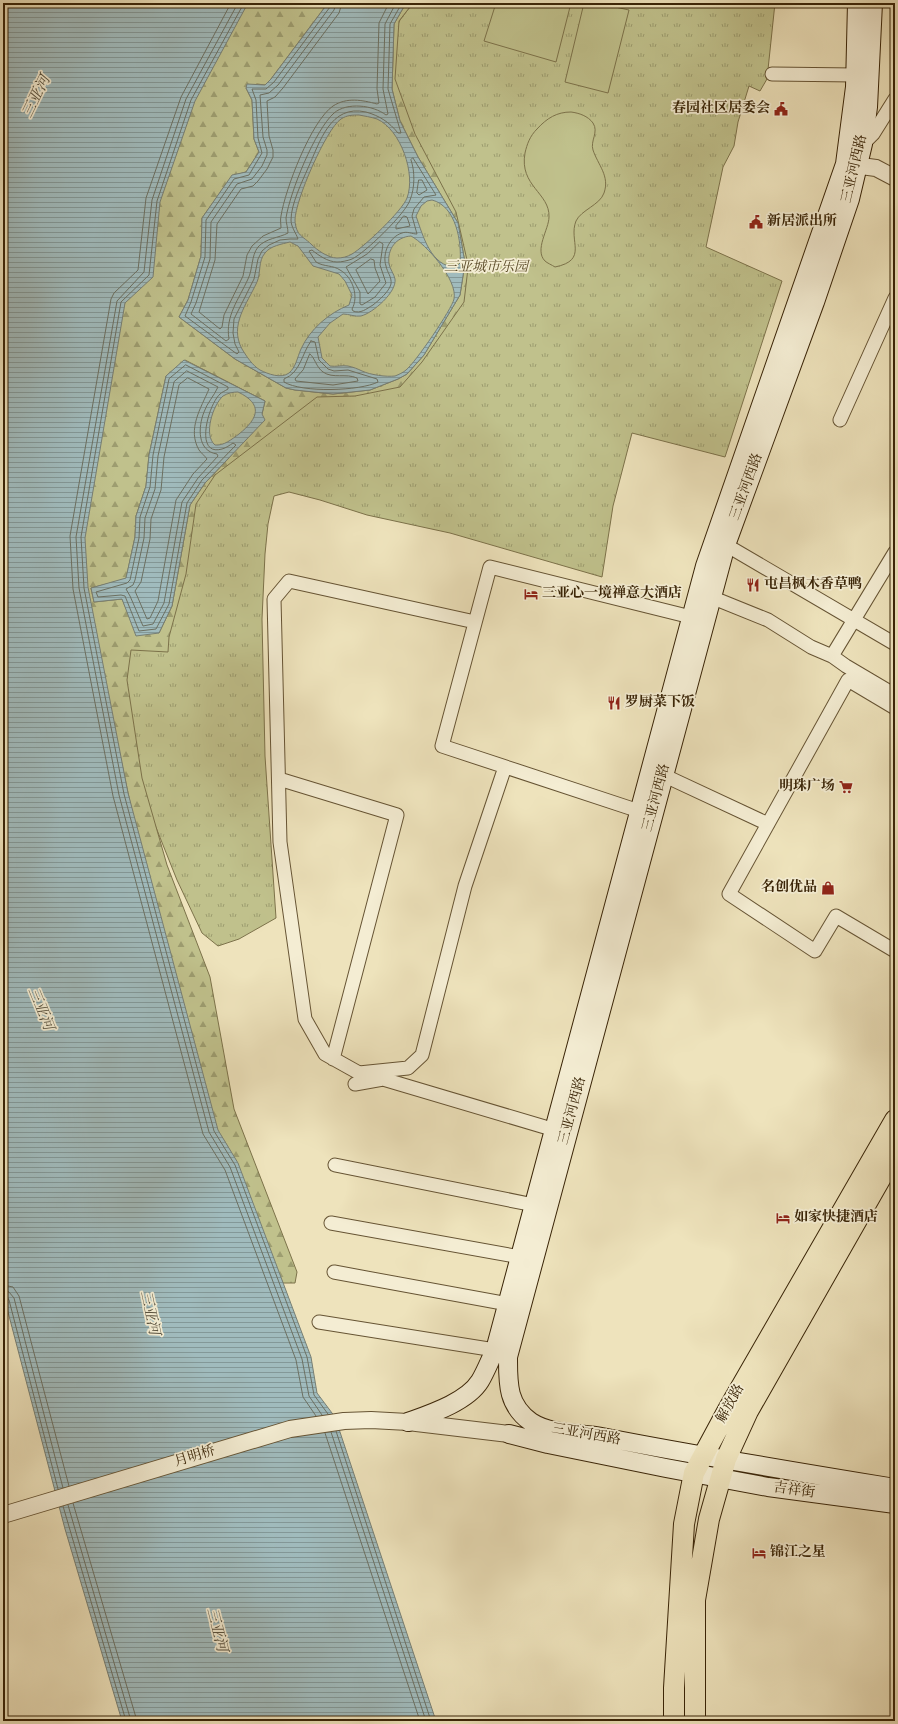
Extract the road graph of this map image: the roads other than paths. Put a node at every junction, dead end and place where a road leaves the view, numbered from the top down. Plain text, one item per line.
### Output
1 (857, 3) edge
2 (873, 3) edge
3 (772, 74) dead end
4 (855, 75) junction
5 (895, 99) edge
6 (868, 139) junction
7 (852, 165) junction
8 (895, 178) edge
9 (895, 298) edge
10 (840, 420) dead end
11 (726, 545) junction
12 (895, 552) edge
13 (712, 597) junction
14 (691, 617) junction
15 (854, 621) junction
16 (475, 622) junction
17 (895, 644) edge
18 (832, 656) junction
19 (895, 695) edge
20 (895, 708) edge
21 (505, 767) junction
22 (663, 775) junction
23 (279, 779) junction
24 (638, 811) junction
25 (768, 824) junction
26 (895, 951) edge
27 (333, 1059) junction
28 (356, 1084) dead end
29 (895, 1120) edge
30 (555, 1130) junction
31 (895, 1153) edge
32 (335, 1165) dead end
33 (534, 1205) junction
34 (331, 1223) dead end
35 (520, 1257) junction
36 (334, 1272) dead end
37 (508, 1304) junction
38 (319, 1322) dead end
39 (495, 1350) junction
40 (408, 1422) junction
41 (509, 1434) joint
42 (704, 1455) junction
43 (726, 1459) junction
44 (694, 1473) junction
45 (720, 1478) junction
46 (895, 1488) edge
47 (895, 1504) edge
48 (3, 1515) edge
49 (674, 1721) edge
50 (695, 1721) edge

1 - 4 main road, 三亚河西路
2 - 6 main road, 三亚河西路
3 - 4 street
4 - 7 main road, 三亚河西路
5 - 6 street
6 - 7 main road, 三亚河西路
7 - 8 street
7 - 11 main road, 三亚河西路
7 - 14 main road, 三亚河西路
9 - 10 street
11 - 13 main road, 三亚河西路
11 - 15 street
12 - 15 street
13 - 18 street
13 - 22 main road, 三亚河西路
14 - 16 street
14 - 24 main road, 三亚河西路
15 - 17 street
15 - 18 street
16 - 21 street
16 - 23 street
18 - 19 street
20 - 25 street
21 - 24 street
21 - 27 street
22 - 25 street
22 - 42 main road, 三亚河西路
23 - 27 street
23 - 27 street
24 - 30 main road, 三亚河西路
25 - 26 street
28 - 30 street
29 - 42 main road, 解放路
30 - 33 main road, 三亚河西路
31 - 43 main road, 解放路
32 - 33 street
33 - 35 main road, 三亚河西路
34 - 35 street
35 - 37 main road, 三亚河西路
36 - 37 street
37 - 39 main road, 三亚河西路
38 - 39 street
39 - 40 main road, 三亚河西路
40 - 41 street, 月明桥
40 - 48 street, 月明桥
41 - 44 main road, 三亚河西路
42 - 43 main road, 吉祥街
42 - 44 main road, 解放路
43 - 45 main road, 解放路
43 - 46 main road, 吉祥街
44 - 45 main road, 吉祥街
44 - 49 main road, 解放路
45 - 47 main road, 吉祥街
45 - 50 main road, 解放路

